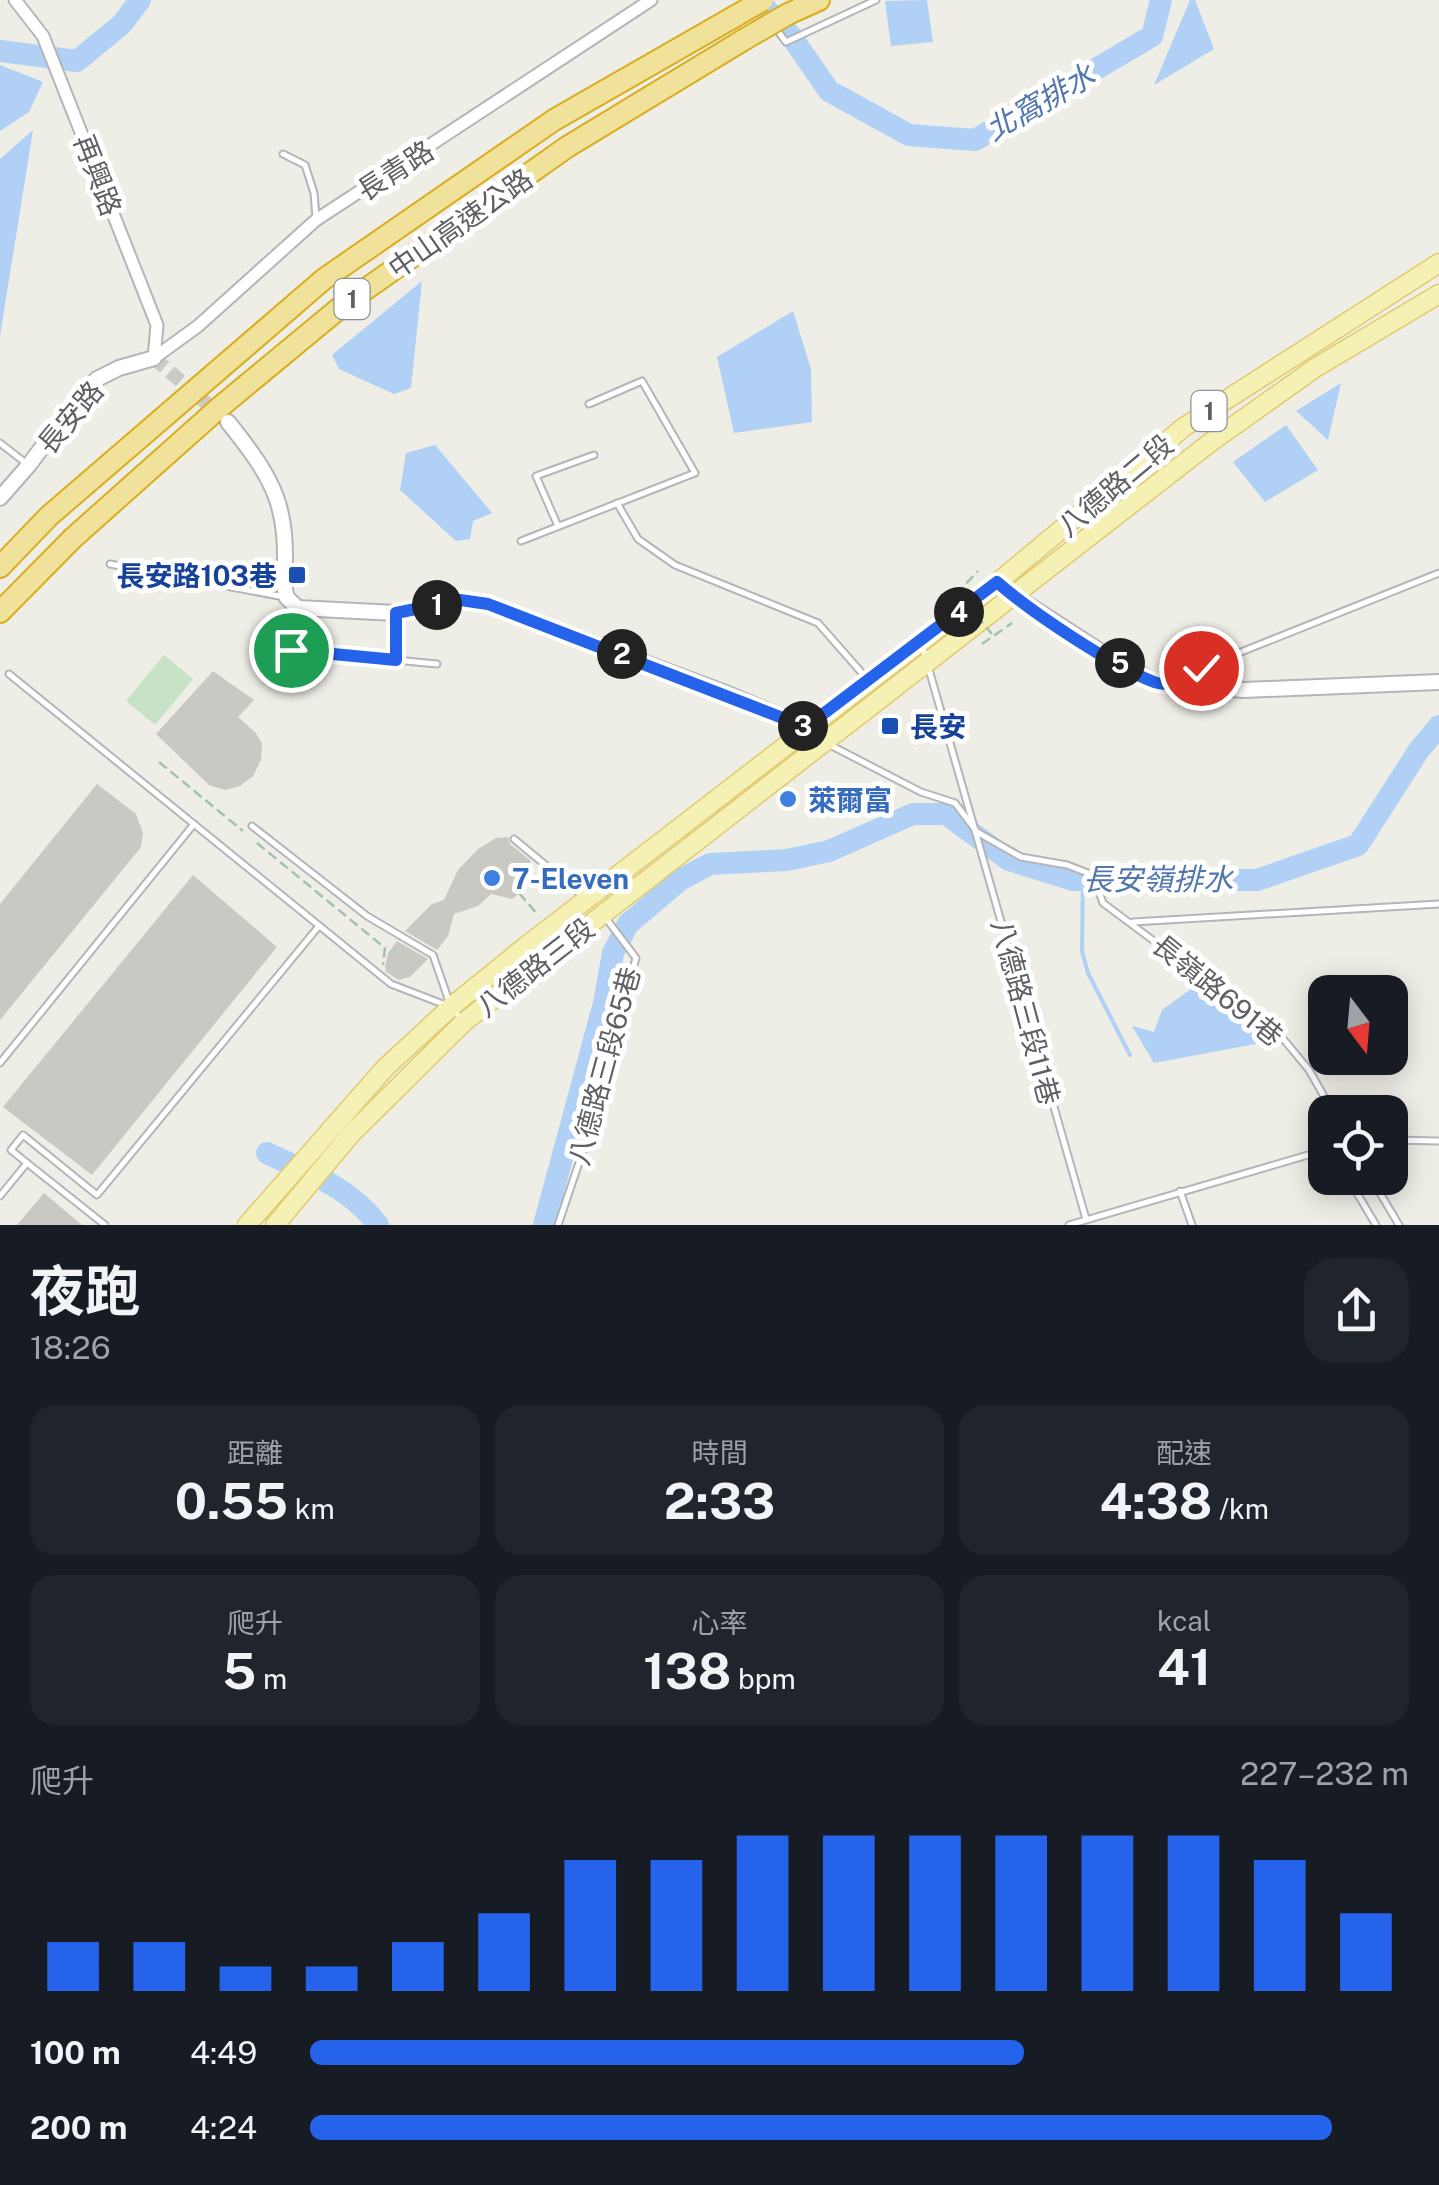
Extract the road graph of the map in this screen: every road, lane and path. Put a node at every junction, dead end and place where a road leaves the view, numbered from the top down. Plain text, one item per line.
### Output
1 (15, 0) edge
2 (651, 0) edge
3 (753, 0) edge
4 (763, 0) edge
5 (819, 0) edge
6 (876, 0) edge
7 (283, 154) dead end
8 (316, 220) junction
9 (1439, 263) edge
10 (1437, 300) edge
11 (154, 358) junction
12 (589, 404) dead end
13 (228, 422) tunnel mouth
14 (0, 443) edge
15 (594, 455) dead end
16 (30, 466) junction
17 (0, 498) edge
18 (617, 503) junction
19 (558, 526) junction
20 (521, 540) dead end
21 (110, 564) dead end
22 (0, 567) edge
23 (978, 570) dead end
24 (1439, 573) edge
25 (997, 582) junction
26 (957, 593) junction
27 (1013, 596) junction
28 (288, 598) junction
29 (942, 600) dead end
30 (0, 612) edge
31 (396, 613) junction
32 (1012, 623) dead end
33 (992, 634) junction
34 (920, 642) junction
35 (982, 644) dead end
36 (291, 650) dead end
37 (396, 660) junction
38 (437, 664) dead end
39 (929, 664) junction
40 (9, 674) dead end
41 (868, 681) junction
42 (1439, 682) edge
43 (1193, 685) junction
44 (806, 727) junction
45 (825, 742) junction
46 (159, 762) dead end
47 (194, 824) junction
48 (252, 826) dead end
49 (978, 832) junction
50 (514, 839) dead end
51 (519, 893) dead end
52 (586, 899) junction
53 (1439, 904) edge
54 (603, 914) junction
55 (1132, 922) junction
56 (319, 926) junction
57 (549, 928) junction
58 (390, 984) junction
59 (450, 1007) junction
60 (464, 1022) junction
61 (0, 1063) edge
62 (1324, 1095) edge
63 (344, 1127) junction
64 (1408, 1140) edge
65 (1439, 1141) edge
66 (1308, 1155) edge
67 (28, 1164) junction
68 (1180, 1191) junction
69 (1358, 1195) edge
70 (1381, 1195) edge
71 (0, 1196) edge
72 (1086, 1219) junction
73 (105, 1225) edge
74 (247, 1225) edge
75 (275, 1225) edge
76 (558, 1225) edge
77 (1069, 1225) edge
78 (1192, 1225) edge
79 (1376, 1225) edge
80 (1399, 1225) edge

1 - 11 street, 再興路
2 - 8 street, 長青路
3 - 6 lane
4 - 22 highway, 中山高速公路 / 1, bridge
5 - 30 highway, 中山高速公路 / 1, bridge
7 - 8 lane
8 - 11 street, 長青路
9 - 25 main road, 八德路二段 / 1
10 - 27 main road, 八德路二段 / 1
11 - 16 street, 長安路
12 - 18 lane
13 - 28 street
14 - 16 lane
15 - 19 lane
16 - 17 street, 長安路
18 - 19 lane
18 - 41 lane
19 - 20 lane
21 - 28 lane
23 - 26 path
24 - 43 lane
25 - 27 street
25 - 34 main road, 八德路二段 / 1
26 - 29 path
26 - 33 path, bridge
27 - 39 main road, 八德路二段 / 1
27 - 43 street
28 - 31 street
31 - 37 lane
31 - 44 street
32 - 33 path
33 - 35 path
34 - 39 lane
34 - 41 main road, 八德路二段 / 1
36 - 37 lane
37 - 38 lane
39 - 45 main road, 八德路二段 / 1
39 - 49 lane
40 - 47 lane
41 - 44 main road, 八德路二段 / 1
42 - 43 street
44 - 45 street
44 - 52 main road, 八德路三段 / 1
45 - 49 lane
45 - 54 main road, 八德路三段 / 1
46 - 58 path
47 - 56 lane
47 - 61 lane
48 - 59 lane
49 - 55 lane
49 - 72 lane, 八德路三段11巷
50 - 52 lane
51 - 57 path
52 - 57 main road, 八德路三段 / 1
53 - 55 lane
54 - 60 main road, 八德路三段 / 1
54 - 76 lane, 八德路三段65巷
55 - 62 lane, 長嶺路691巷
56 - 58 lane
56 - 67 lane
57 - 59 main road, 八德路三段 / 1
58 - 59 lane
59 - 60 lane
59 - 63 main road, 八德路三段 / 1
60 - 63 main road, 八德路三段 / 1
63 - 74 main road, 1
63 - 75 main road, 1
64 - 65 lane
66 - 68 lane
67 - 71 lane
67 - 73 lane
68 - 72 lane
68 - 78 lane
69 - 79 lane
70 - 80 lane
72 - 77 lane

